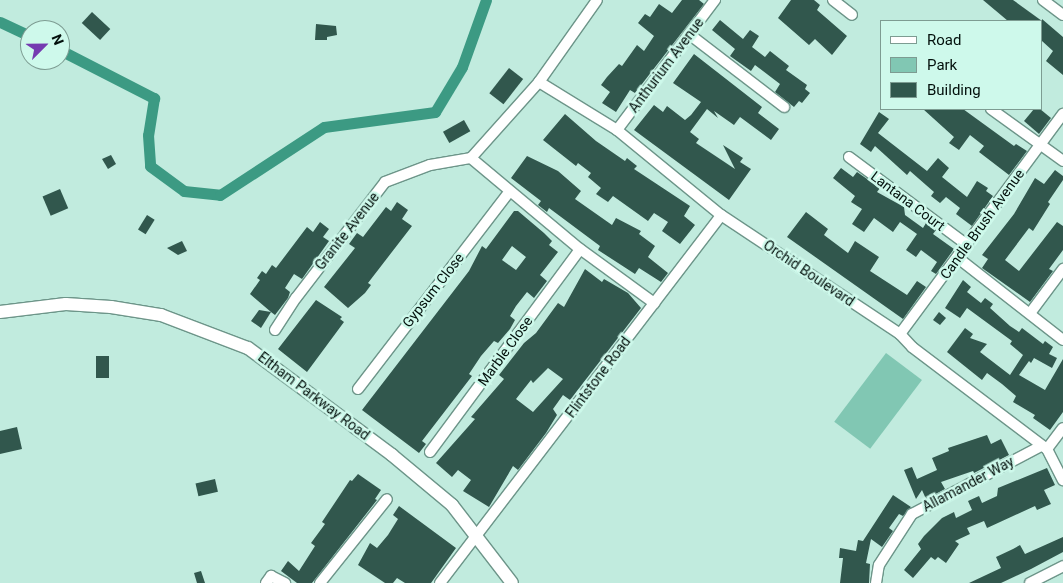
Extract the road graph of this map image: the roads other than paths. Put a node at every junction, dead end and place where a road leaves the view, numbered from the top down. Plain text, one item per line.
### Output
1 (597, 0) edge
2 (715, 0) edge
3 (833, 0) edge
4 (1043, 0) edge
5 (852, 15) dead end
6 (1063, 15) edge
7 (689, 34) junction
8 (539, 82) junction
9 (784, 107) dead end
10 (992, 110) edge
11 (1063, 114) edge
12 (617, 130) junction
13 (1040, 145) junction
14 (849, 157) dead end
15 (471, 158) junction
16 (1063, 161) edge
17 (509, 192) junction
18 (721, 215) junction
19 (967, 245) junction
20 (580, 249) junction
21 (958, 258) junction
22 (1063, 269) edge
23 (654, 303) junction
24 (0, 312) edge
25 (1031, 312) junction
26 (275, 330) dead end
27 (900, 334) junction
28 (1063, 340) edge
29 (358, 389) dead end
30 (1063, 428) edge
31 (1044, 448) junction
32 (430, 452) dead end
33 (1063, 480) edge
34 (387, 499) dead end
35 (475, 539) junction
36 (1063, 566) edge
37 (268, 579) edge
38 (285, 583) edge
39 (320, 583) edge
40 (440, 583) edge
41 (512, 583) edge
42 (876, 583) edge
43 (1030, 583) edge

1 - 8 street
2 - 7 street, Anthurium Avenue
3 - 5 street
4 - 6 street
7 - 9 street
7 - 12 street, Anthurium Avenue
8 - 12 street, Orchid Boulevard
8 - 15 street
10 - 13 street
11 - 13 street, Candle Brush Avenue
12 - 18 street, Orchid Boulevard
13 - 16 street
13 - 19 street, Candle Brush Avenue
14 - 19 street, Lantana Court
15 - 17 street
15 - 26 street, Granite Avenue
17 - 20 street
17 - 29 street, Gypsum Close
18 - 23 street, Flintstone Road
18 - 27 street, Orchid Boulevard
19 - 21 street, Candle Brush Avenue
20 - 23 street
20 - 32 street, Marble Close
21 - 25 street
21 - 27 street, Candle Brush Avenue
22 - 25 street
23 - 35 street, Flintstone Road
24 - 35 street, Eltham Parkway Road
25 - 28 street
27 - 31 street, Orchid Boulevard
30 - 31 street
31 - 33 street, Orchid Boulevard
31 - 42 street, Allamander Way
34 - 39 street
35 - 40 street, Flintstone Road
35 - 41 street, Eltham Parkway Road
36 - 43 street
37 - 38 street

